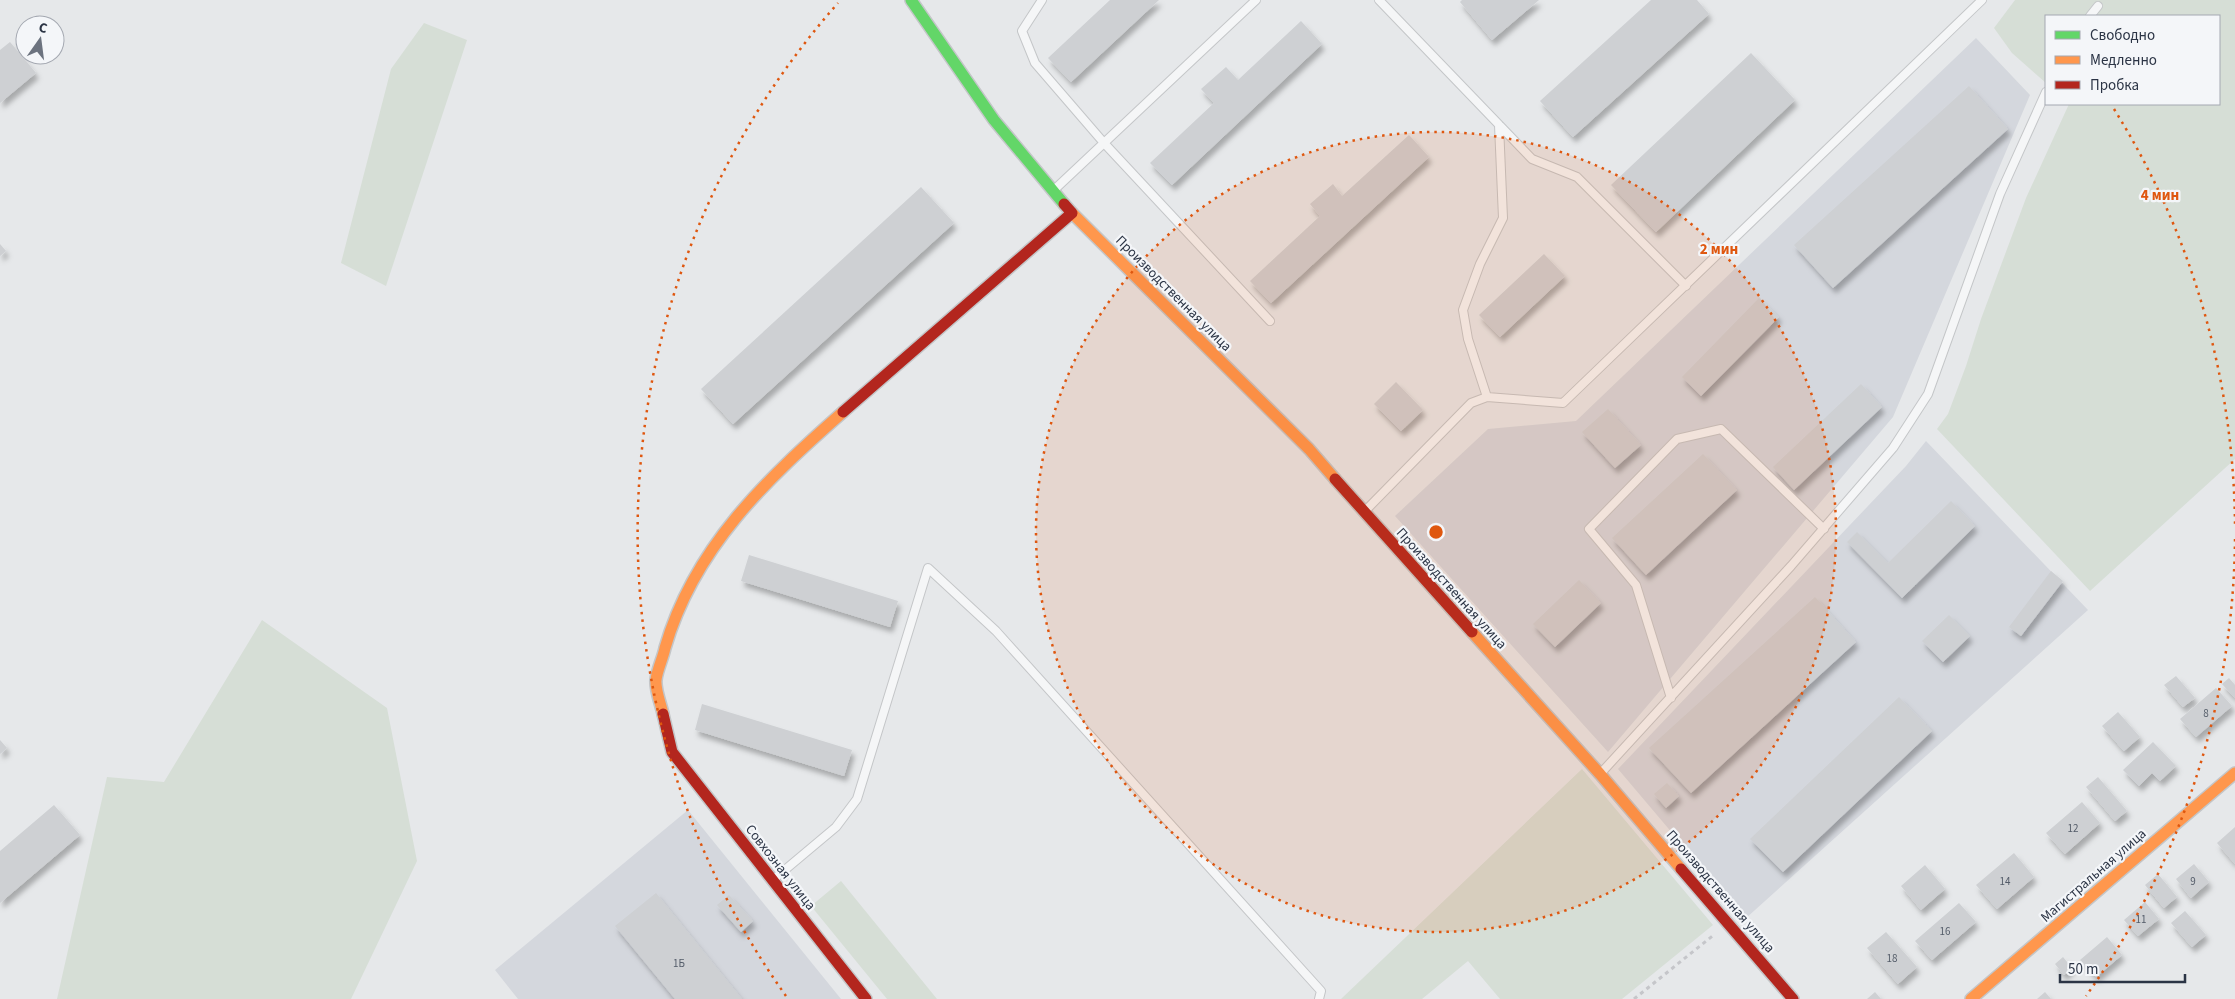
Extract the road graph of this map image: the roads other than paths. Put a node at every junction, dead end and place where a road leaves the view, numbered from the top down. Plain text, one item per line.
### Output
1 (911, 0) edge
2 (1042, 0) edge
3 (1256, 0) edge
4 (1379, 0) edge
5 (1982, 0) edge
6 (2098, 6) dead end
7 (2091, 15) edge
8 (2045, 94) edge
9 (1500, 125) junction
10 (1104, 143) junction
11 (1053, 190) junction
12 (1072, 213) junction
13 (1686, 286) junction
14 (1270, 321) dead end
15 (1487, 397) junction
16 (1364, 512) junction
17 (1824, 529) junction
18 (1671, 698) junction
19 (2235, 773) edge
20 (1600, 774) junction
21 (772, 880) junction
22 (866, 999) edge
23 (1319, 999) edge
24 (1793, 999) edge
25 (1971, 999) edge

1 - 11 street, Производственная улица
2 - 10 lane
3 - 10 lane
4 - 9 lane
5 - 13 lane
6 - 7 lane
8 - 17 lane
9 - 13 lane
9 - 15 lane
10 - 11 lane
10 - 14 lane
11 - 12 street, Производственная улица
12 - 16 street, Производственная улица
12 - 21 street, Совхозная улица
13 - 15 lane
15 - 16 lane
16 - 20 street, Производственная улица
17 - 18 lane
17 - 18 lane
18 - 20 lane
19 - 25 street, Магистральная улица
20 - 24 street, Производственная улица
21 - 22 street, Совхозная улица
21 - 23 lane

